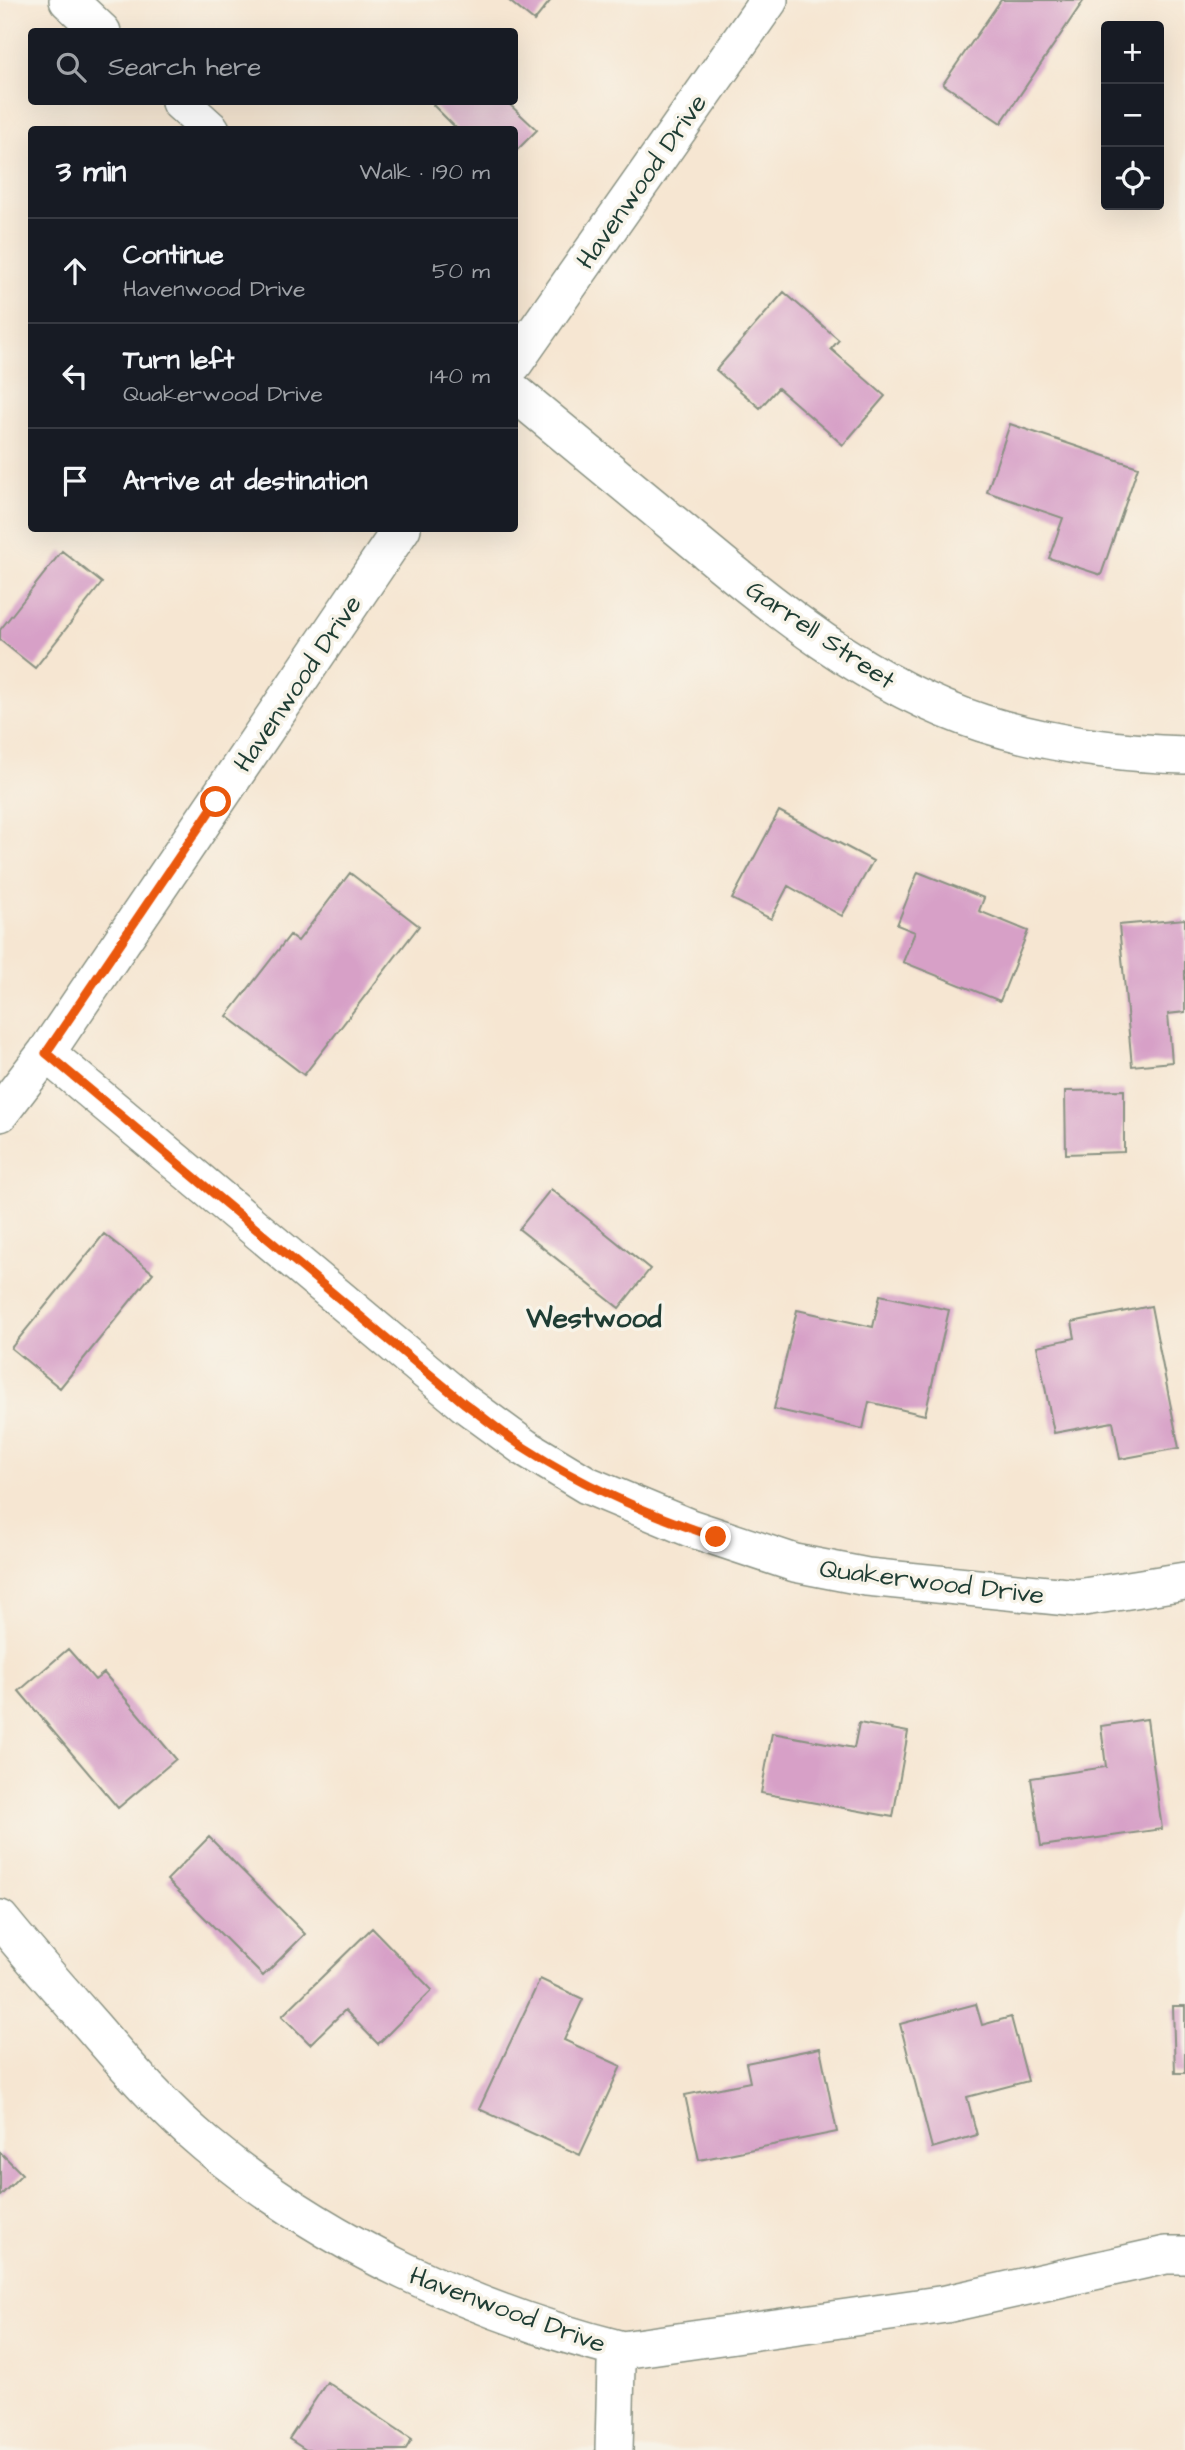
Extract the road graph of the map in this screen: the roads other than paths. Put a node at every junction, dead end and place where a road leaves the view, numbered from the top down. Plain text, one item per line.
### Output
1 (68, 0) edge
2 (769, 0) edge
3 (99, 28) edge
4 (183, 105) edge
5 (207, 126) edge
6 (518, 357) edge
7 (518, 395) edge
8 (399, 532) edge
9 (1185, 755) edge
10 (46, 1053) junction
11 (0, 1113) edge
12 (1185, 1581) edge
13 (0, 1919) edge
14 (1185, 2255) edge
15 (622, 2350) junction
16 (614, 2450) edge

1 - 3 street
2 - 6 street, Havenwood Drive
4 - 5 street
7 - 9 street, Garrell Street
8 - 10 street, Havenwood Drive
10 - 11 street, Havenwood Drive
10 - 12 street, Quakerwood Drive
13 - 15 street, Havenwood Drive
14 - 15 street, Havenwood Drive
15 - 16 street

